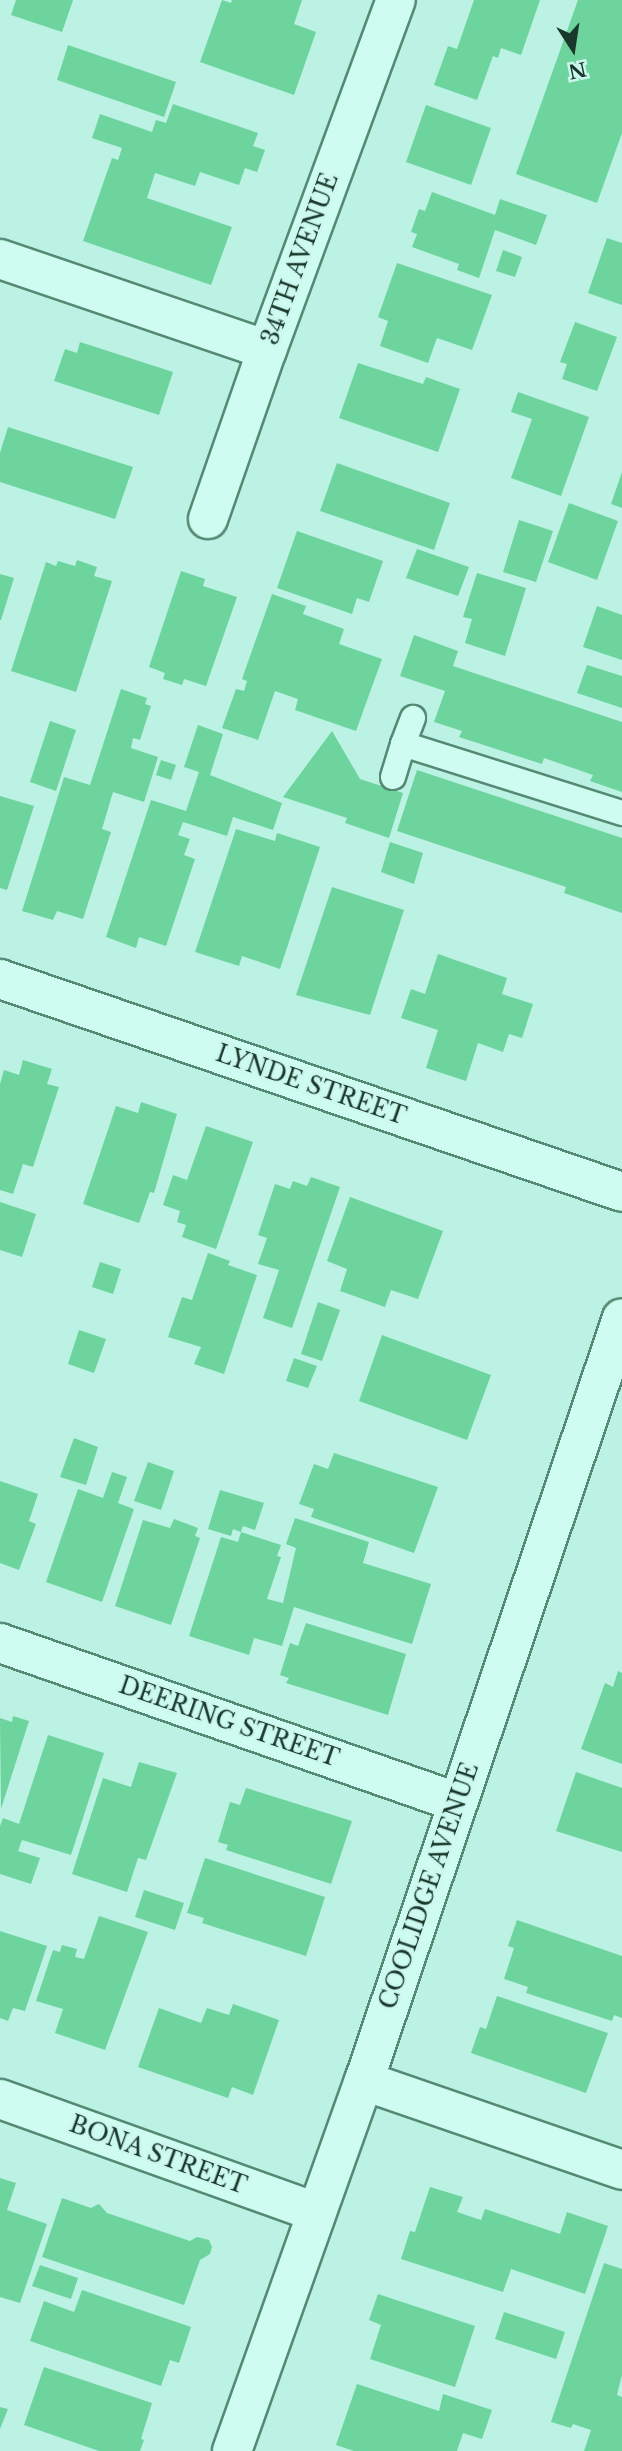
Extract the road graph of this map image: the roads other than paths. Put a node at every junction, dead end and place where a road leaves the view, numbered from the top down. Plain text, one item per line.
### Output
1 (396, 0) edge
2 (0, 259) edge
3 (267, 350) junction
4 (208, 519) dead end
5 (414, 718) dead end
6 (403, 744) junction
7 (393, 777) dead end
8 (622, 814) edge
9 (0, 979) edge
10 (622, 1192) edge
11 (622, 1318) edge
12 (0, 1643) edge
13 (457, 1801) junction
14 (364, 2081) junction
15 (0, 2099) edge
16 (622, 2170) edge
17 (316, 2212) junction
18 (232, 2451) edge

1 - 3 street, 34TH AVENUE
2 - 3 street
3 - 4 street, 34TH AVENUE
5 - 6 lane
6 - 7 lane
6 - 8 lane
9 - 10 street, LYNDE STREET
11 - 13 street, COOLIDGE AVENUE
12 - 13 street, DEERING STREET
13 - 14 street, COOLIDGE AVENUE
14 - 16 street
14 - 17 street, COOLIDGE AVENUE
15 - 17 street, BONA STREET
17 - 18 street, COOLIDGE AVENUE

